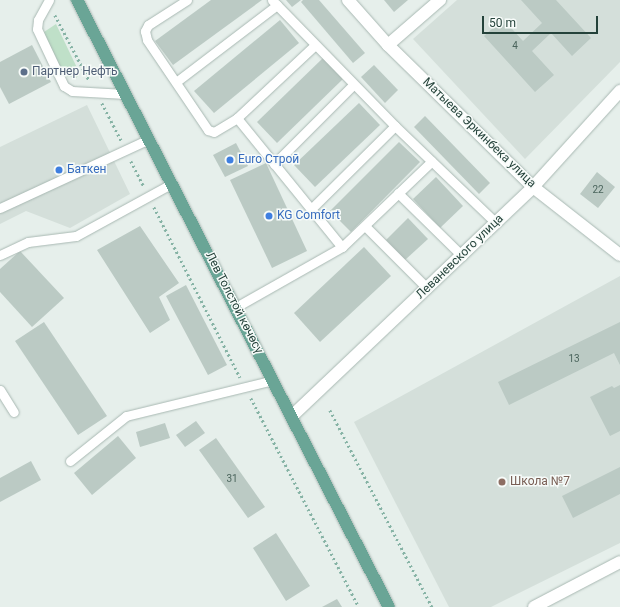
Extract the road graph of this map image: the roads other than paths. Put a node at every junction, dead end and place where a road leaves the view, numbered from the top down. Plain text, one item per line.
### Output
1 (77, 0) edge
2 (187, 0) edge
3 (348, 0) edge
4 (440, 0) edge
5 (49, 2) edge
6 (274, 3) edge
7 (315, 45) junction
8 (388, 45) junction
9 (176, 82) junction
10 (353, 85) junction
11 (620, 92) edge
12 (125, 94) junction
13 (237, 118) junction
14 (395, 126) junction
15 (149, 139) junction
16 (432, 161) junction
17 (274, 164) junction
18 (171, 184) junction
19 (533, 187) junction
20 (398, 193) junction
21 (0, 208) edge
22 (312, 209) junction
23 (496, 223) junction
24 (364, 226) junction
25 (342, 247) junction
26 (0, 255) edge
27 (620, 255) edge
28 (462, 256) junction
29 (427, 288) junction
30 (236, 307) junction
31 (274, 380) junction
32 (0, 390) edge
33 (14, 412) dead end
34 (292, 416) junction
35 (70, 461) dead end
36 (619, 566) edge
37 (389, 607) edge
38 (534, 607) edge

1 - 12 main road, Лев Толстой көчөсү
2 - 9 lane
3 - 8 street, Матыева Эркинбека улица
4 - 8 street
5 - 12 lane
6 - 7 lane
6 - 9 lane
7 - 10 lane
7 - 13 lane
8 - 19 street, Матыева Эркинбека улица
9 - 13 lane
10 - 14 lane
10 - 17 lane
11 - 19 street, Леваневского улица
12 - 15 main road, Лев Толстой көчөсү
13 - 17 lane
14 - 16 lane
14 - 22 lane
15 - 18 main road, Лев Толстой көчөсү
15 - 21 lane
16 - 20 lane
16 - 23 lane
17 - 22 lane
18 - 26 lane
18 - 30 main road, Лев Толстой көчөсү
19 - 23 street, Леваневского улица
19 - 27 street, Матыева Эркинбека улица
20 - 24 lane
20 - 28 lane
22 - 25 lane
23 - 28 street, Леваневского улица
24 - 25 lane
24 - 29 lane
25 - 30 lane
28 - 29 street, Леваневского улица
29 - 34 street, Леваневского улица
30 - 31 main road, Лев Толстой көчөсү
31 - 34 main road, Лев Толстой көчөсү
31 - 35 lane
32 - 33 lane
34 - 37 main road, Лев Толстой көчөсү
36 - 38 street

